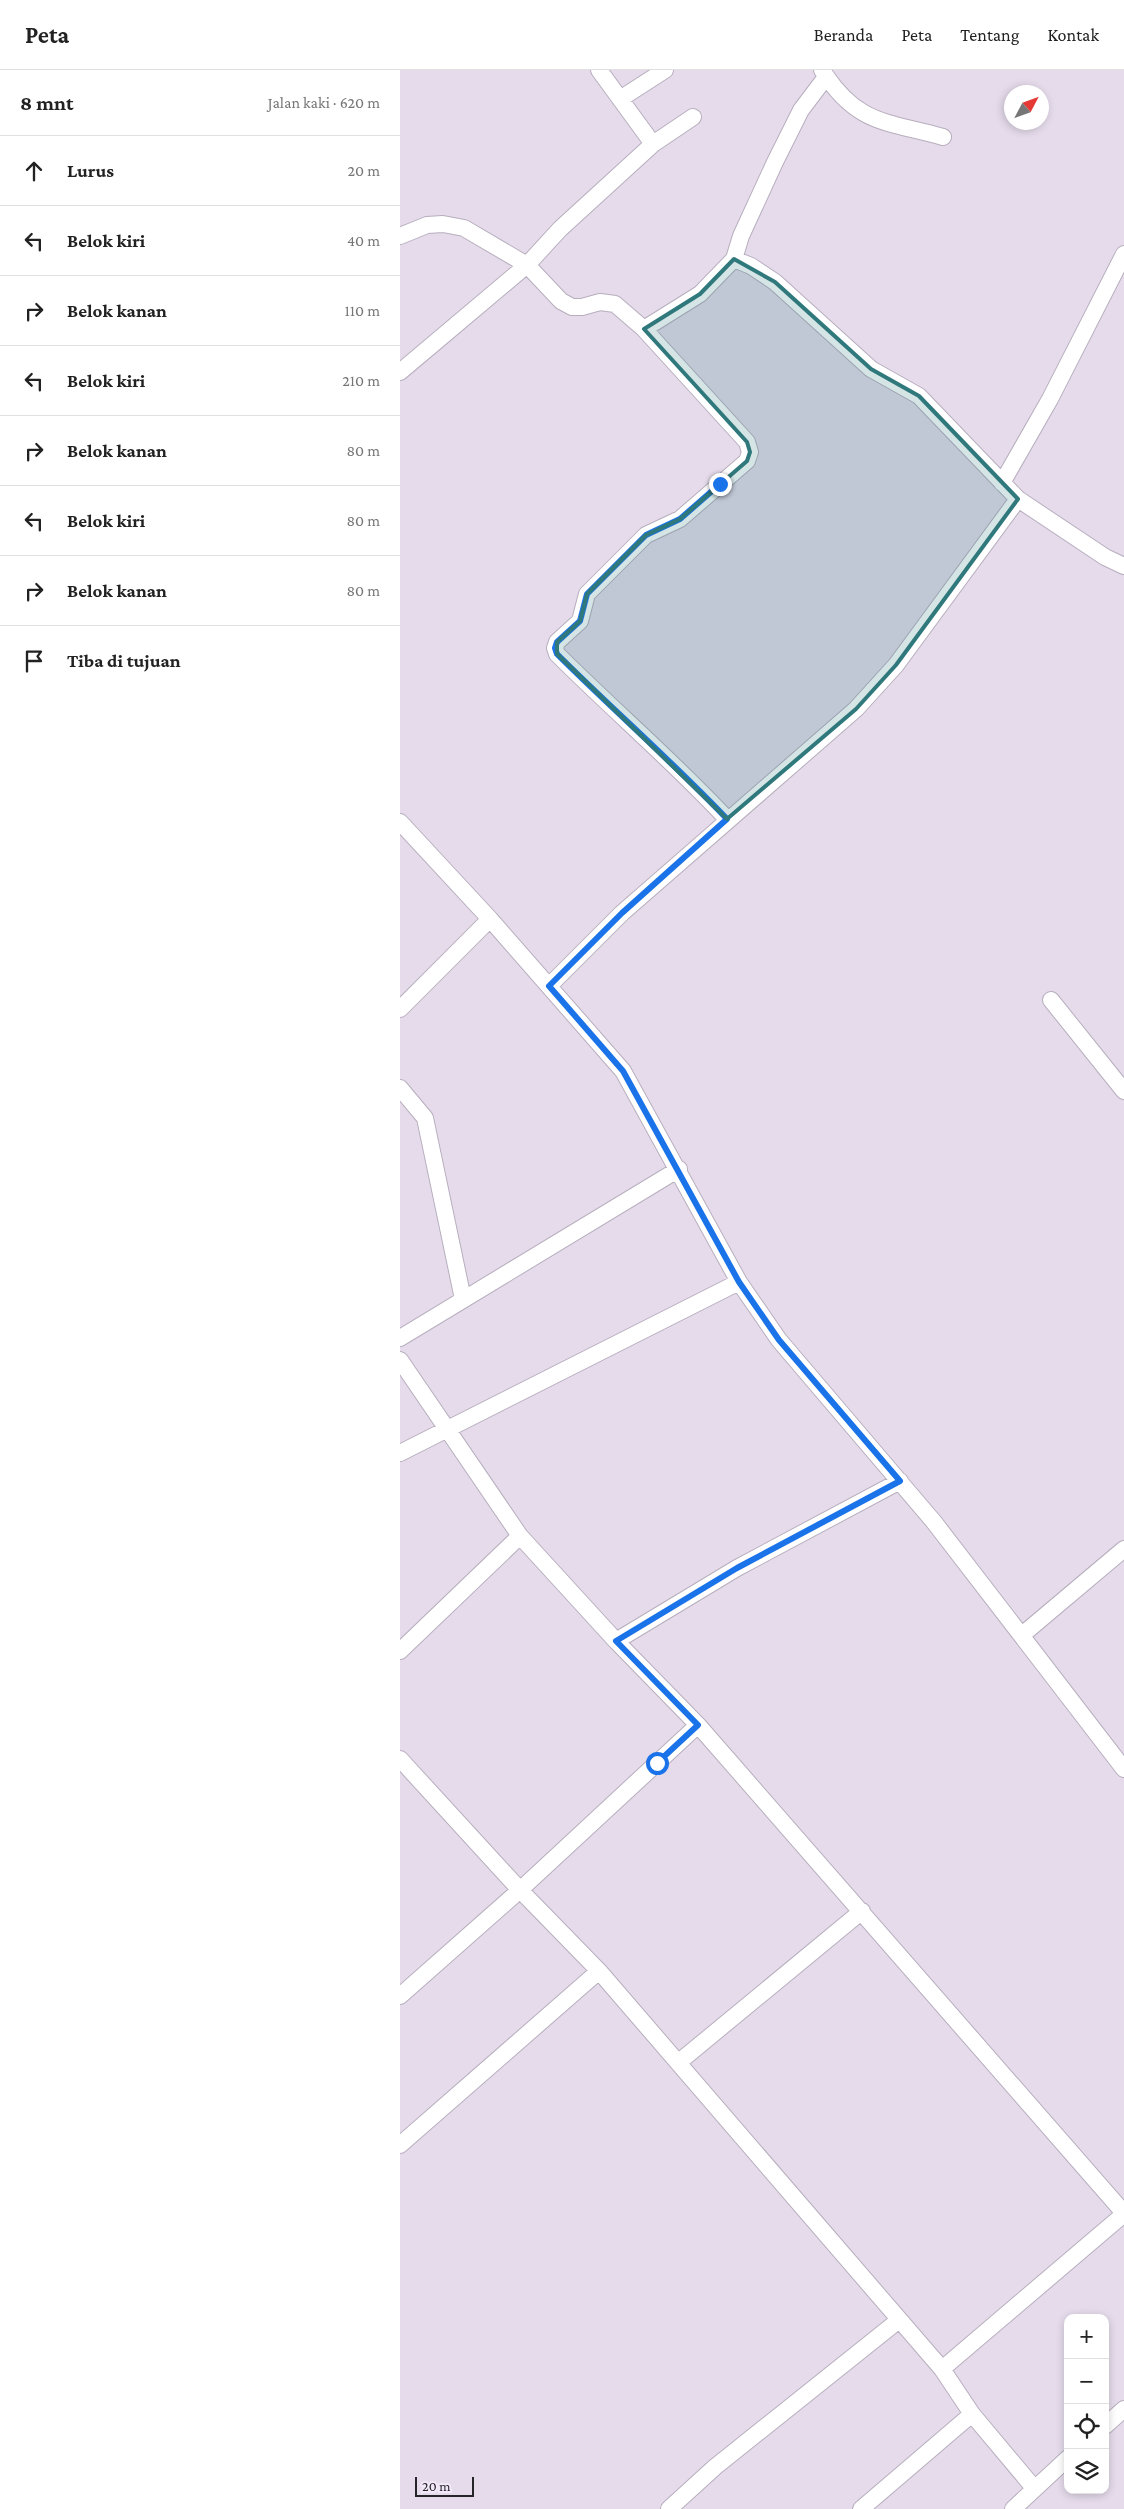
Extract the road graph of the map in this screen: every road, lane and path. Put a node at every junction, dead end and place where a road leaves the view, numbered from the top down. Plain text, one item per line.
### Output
1 (599, 70) edge
2 (666, 70) edge
3 (824, 73) edge
4 (620, 99) junction
5 (693, 117) dead end
6 (943, 137) dead end
7 (653, 144) junction
8 (400, 236) edge
9 (1124, 254) edge
10 (734, 260) junction
11 (527, 265) junction
12 (644, 329) junction
13 (400, 372) edge
14 (1002, 483) junction
15 (1018, 499) junction
16 (1124, 566) edge
17 (727, 819) junction
18 (400, 822) edge
19 (490, 920) junction
20 (549, 986) junction
21 (1051, 1000) dead end
22 (400, 1009) edge
23 (400, 1088) edge
24 (1124, 1091) edge
25 (679, 1169) junction
26 (739, 1282) junction
27 (464, 1299) junction
28 (400, 1338) edge
29 (400, 1360) edge
30 (447, 1427) junction
31 (400, 1453) edge
32 (900, 1481) junction
33 (520, 1536) junction
34 (1124, 1549) edge
35 (1022, 1635) junction
36 (616, 1641) junction
37 (400, 1651) edge
38 (698, 1725) junction
39 (400, 1758) edge
40 (1124, 1769) edge
41 (520, 1890) junction
42 (862, 1911) junction
43 (598, 1971) junction
44 (402, 1990) edge
45 (679, 2062) junction
46 (400, 2145) edge
47 (1124, 2213) edge
48 (899, 2320) junction
49 (942, 2369) junction
50 (1124, 2409) edge
51 (972, 2414) junction
52 (1109, 2422) edge
53 (1064, 2462) edge
54 (1034, 2488) junction
55 (669, 2509) edge
56 (861, 2509) edge
57 (1013, 2509) edge

1 - 4 street
2 - 4 street
3 - 6 street
3 - 10 street
4 - 7 street
5 - 7 street
7 - 11 street
8 - 11 street
9 - 14 street
10 - 12 street
10 - 14 street
11 - 12 street
11 - 13 street
12 - 17 street
14 - 15 street
15 - 16 street
15 - 17 street
17 - 20 street
18 - 19 street
19 - 20 street
19 - 22 street
20 - 25 street
21 - 24 street
23 - 27 street
25 - 26 street
25 - 27 street
26 - 30 street
26 - 32 street
27 - 28 street
29 - 30 street
30 - 31 street
30 - 33 street
32 - 35 street
32 - 36 street
33 - 36 street
33 - 37 street
34 - 35 street
35 - 40 street
36 - 38 street
38 - 41 street
38 - 42 street
39 - 41 street
41 - 43 street
41 - 44 street
42 - 45 street
42 - 47 street
43 - 45 street
43 - 46 street
45 - 48 street
47 - 49 street
48 - 49 street
48 - 55 street
49 - 51 street
50 - 52 street
51 - 54 street
51 - 56 street
53 - 54 street
54 - 57 street

